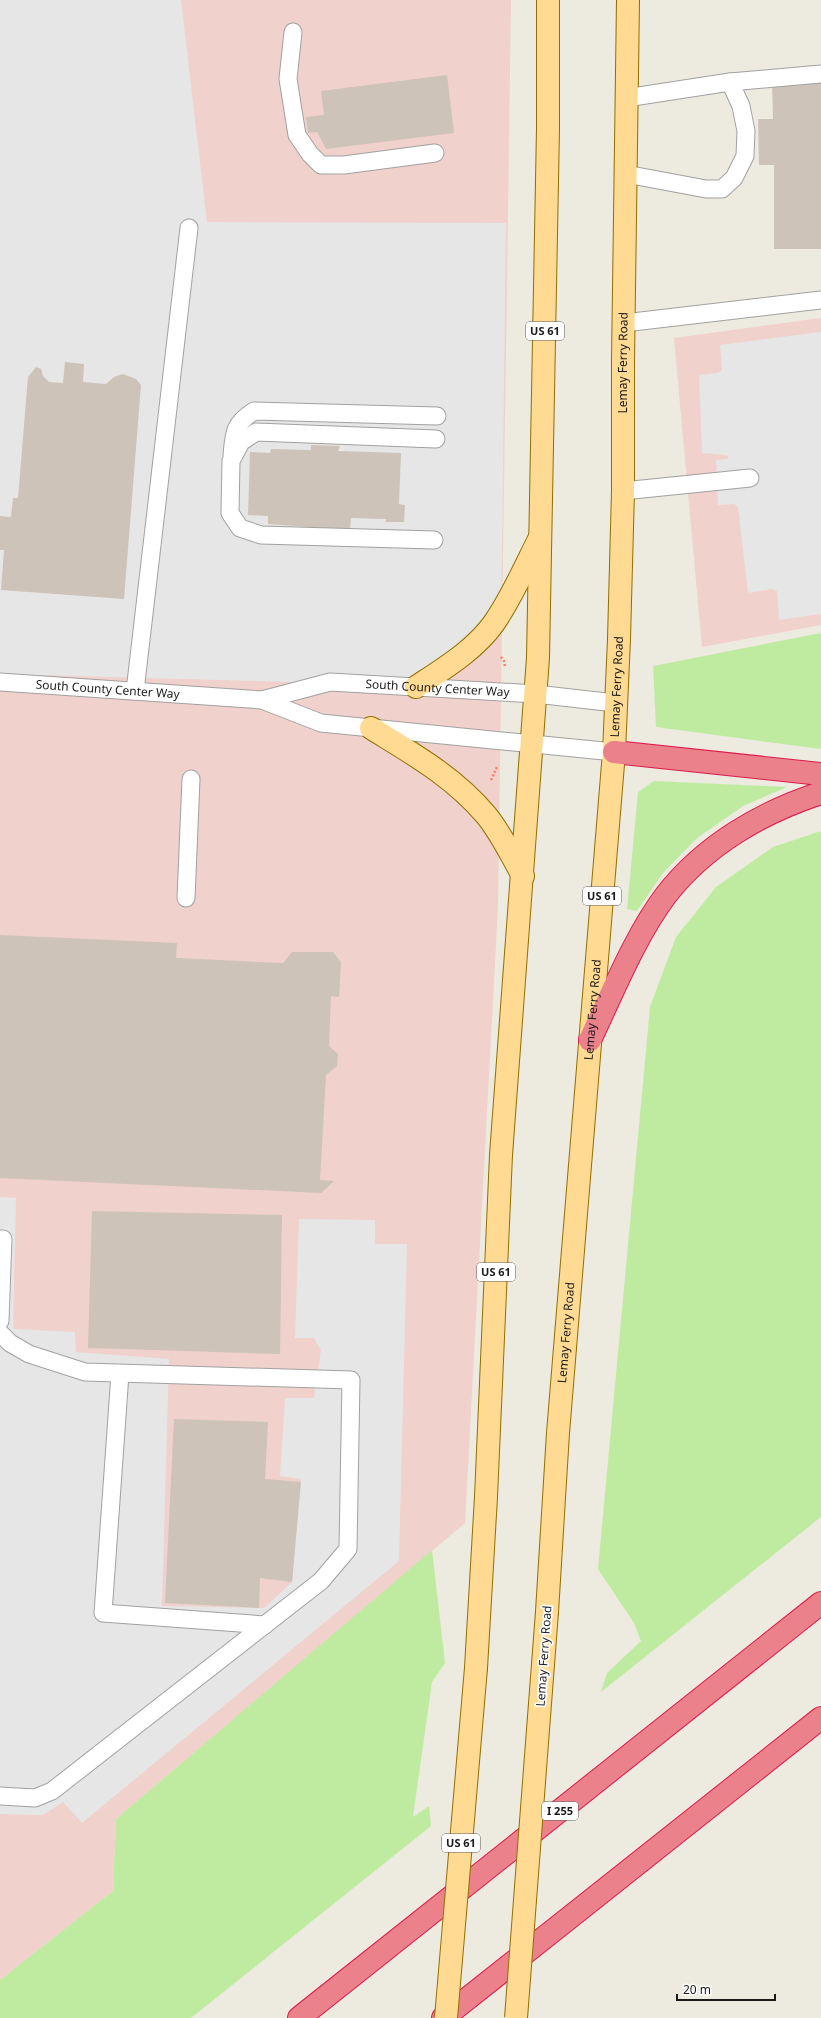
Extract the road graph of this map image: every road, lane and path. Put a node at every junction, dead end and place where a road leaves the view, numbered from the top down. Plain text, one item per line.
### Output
1 (548, 0) edge
2 (628, 0) edge
3 (293, 32) dead end
4 (821, 74) edge
5 (730, 82) junction
6 (626, 98) junction
7 (435, 153) dead end
8 (626, 174) junction
9 (189, 228) dead end
10 (821, 300) edge
11 (624, 323) junction
12 (437, 416) dead end
13 (436, 439) dead end
14 (231, 461) junction
15 (750, 478) dead end
16 (623, 491) junction
17 (542, 534) junction
18 (434, 540) dead end
19 (0, 682) edge
20 (416, 687) junction
21 (135, 691) junction
22 (536, 694) junction
23 (262, 700) junction
24 (615, 703) junction
25 (371, 728) junction
26 (533, 745) junction
27 (614, 752) junction
28 (821, 774) edge
29 (191, 779) dead end
30 (821, 793) edge
31 (523, 876) junction
32 (186, 898) dead end
33 (590, 1040) junction
34 (0, 1239) edge
35 (0, 1322) edge
36 (0, 1333) edge
37 (120, 1374) junction
38 (821, 1603) edge
39 (265, 1625) junction
40 (821, 1718) edge
41 (821, 1729) edge
42 (772, 1757) junction
43 (0, 1796) edge
44 (299, 2018) edge
45 (443, 2018) edge
46 (446, 2018) edge
47 (516, 2018) edge

1 - 17 main road, US 61
2 - 6 main road, Lemay Ferry Road / US 61
3 - 7 lane
4 - 5 lane
5 - 6 lane
5 - 8 lane
6 - 8 main road, Lemay Ferry Road / US 61
8 - 11 main road, Lemay Ferry Road / US 61
9 - 21 lane
10 - 11 lane
11 - 16 main road, Lemay Ferry Road / US 61
12 - 14 lane
13 - 14 lane
14 - 18 lane
15 - 16 lane
16 - 24 main road, Lemay Ferry Road / US 61
17 - 20 main road
17 - 22 main road, US 61
19 - 21 lane, South County Center Way
20 - 22 lane, South County Center Way
20 - 23 lane, South County Center Way
21 - 23 lane, South County Center Way
22 - 24 lane, South County Center Way
22 - 26 main road, US 61
23 - 25 lane, South County Center Way
24 - 27 main road, Lemay Ferry Road / US 61
25 - 26 lane, South County Center Way
25 - 31 main road
26 - 27 lane, South County Center Way
26 - 31 main road, US 61
27 - 28 highway
27 - 33 main road, Lemay Ferry Road / US 61
29 - 32 lane
30 - 33 highway
31 - 46 main road, US 61, bridge
33 - 47 main road, Lemay Ferry Road / US 61, bridge
34 - 35 lane
36 - 37 lane
37 - 39 lane
37 - 39 lane
38 - 44 highway, I 255
39 - 43 lane
40 - 42 highway
41 - 42 highway
42 - 45 highway

